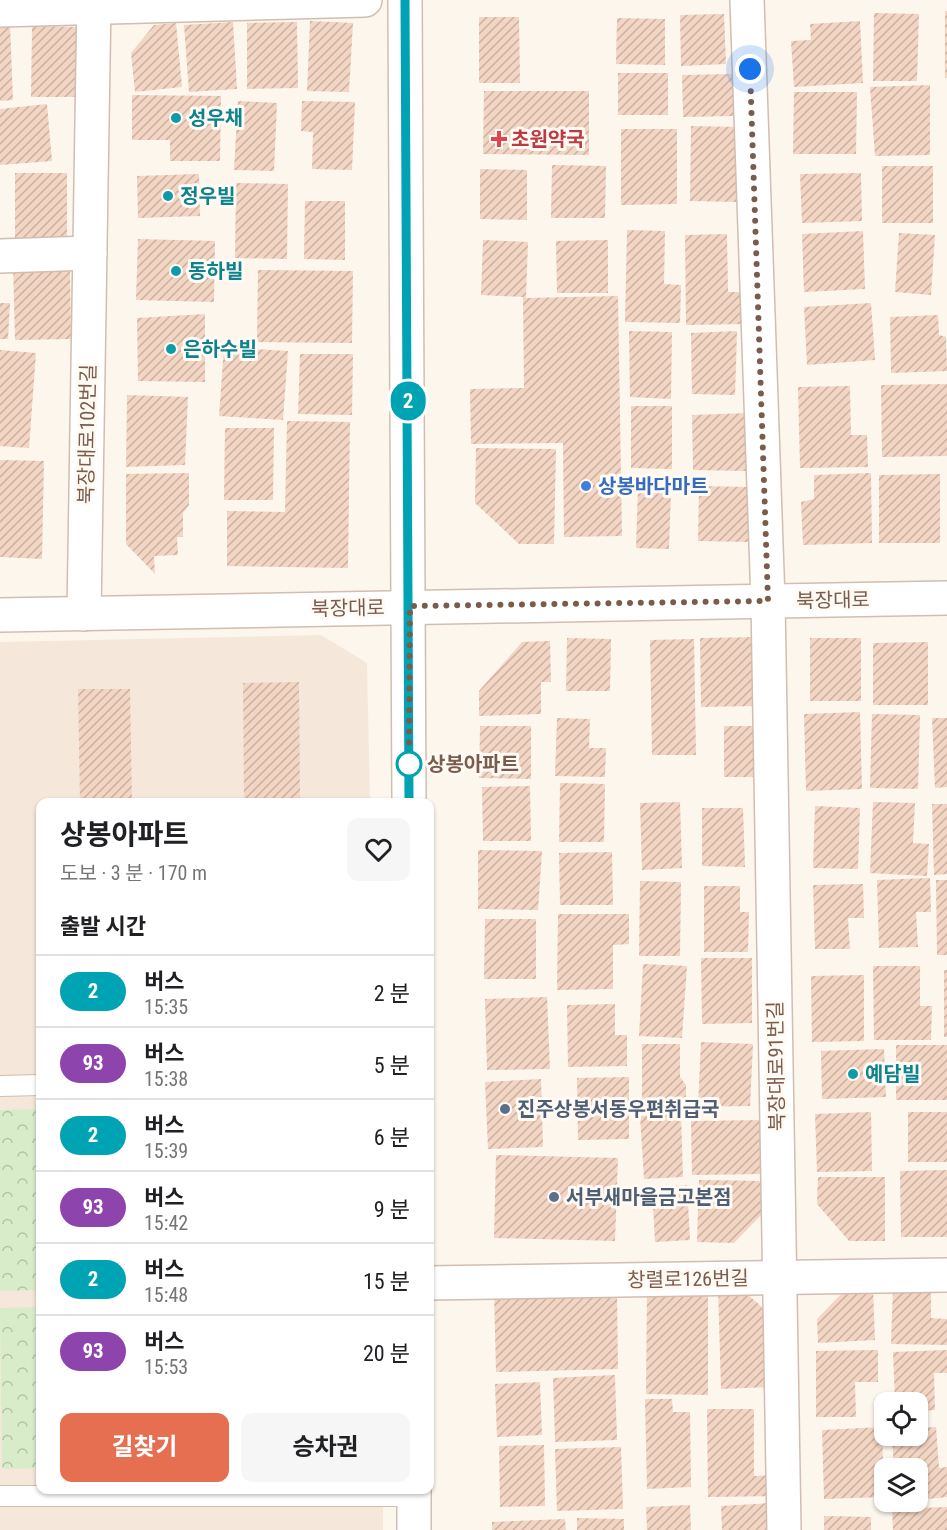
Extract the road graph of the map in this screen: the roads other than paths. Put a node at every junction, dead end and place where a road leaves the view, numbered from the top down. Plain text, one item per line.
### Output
1 (365, 0) edge
2 (405, 0) edge
3 (747, 0) edge
4 (93, 4) edge
5 (0, 10) edge
6 (90, 253) junction
7 (0, 256) edge
8 (947, 598) edge
9 (768, 601) junction
10 (410, 606) junction
11 (84, 614) junction
12 (0, 615) edge
13 (409, 798) edge
14 (0, 1086) edge
15 (36, 1086) edge
16 (947, 1275) edge
17 (780, 1278) junction
18 (434, 1283) edge
19 (276, 1494) edge
20 (414, 1494) edge
21 (0, 1496) edge
22 (414, 1530) edge
23 (784, 1530) edge

1 - 4 street
2 - 10 street
3 - 9 street, 북장대로91번길
4 - 5 street
4 - 6 street, 북장대로102번길
6 - 7 street
6 - 11 street, 북장대로102번길
8 - 9 street, 북장대로
9 - 10 street, 북장대로
9 - 17 street, 북장대로91번길
10 - 11 street, 북장대로
10 - 13 street
11 - 12 street, 북장대로
14 - 15 lane
16 - 17 street, 창렬로126번길
17 - 18 street, 창렬로126번길
17 - 23 street, 북장대로91번길
19 - 21 lane
20 - 22 street

